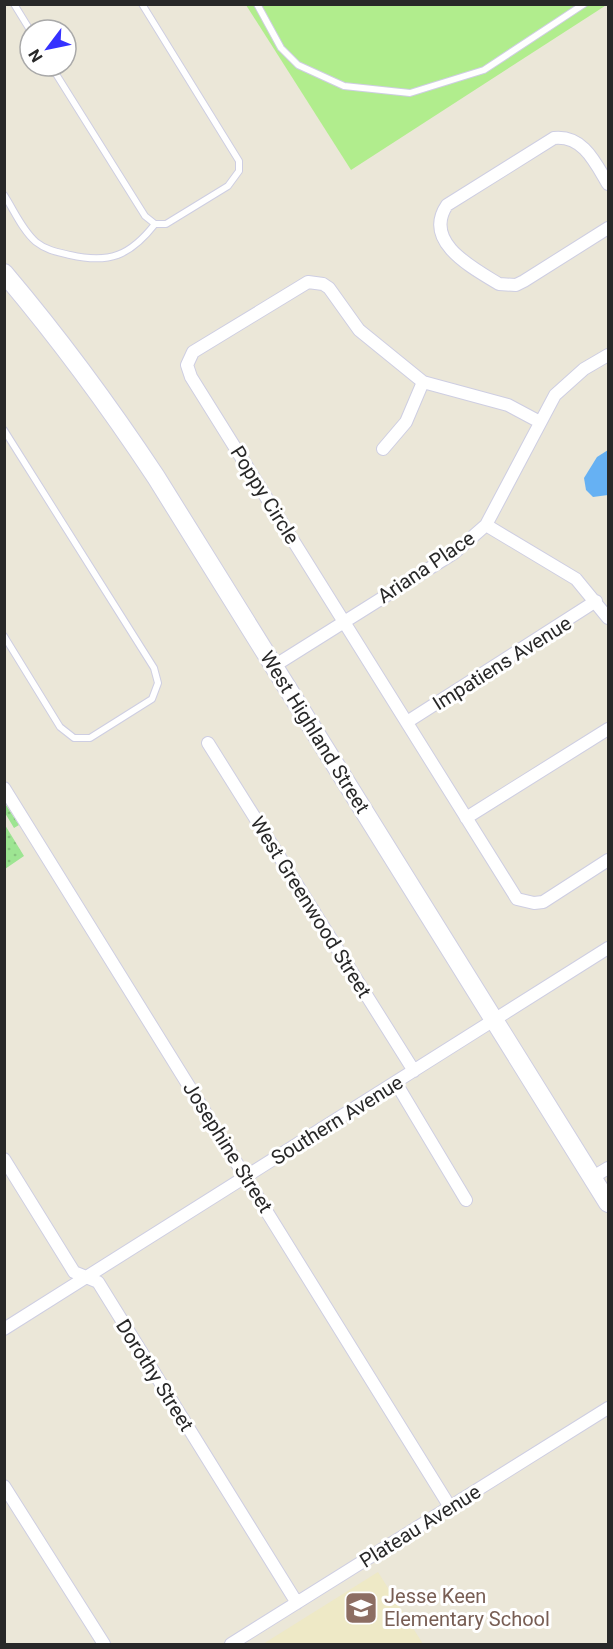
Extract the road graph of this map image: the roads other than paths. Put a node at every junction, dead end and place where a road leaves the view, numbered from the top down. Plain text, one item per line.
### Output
1 (14, 4) edge
2 (142, 4) edge
3 (257, 4) edge
4 (584, 4) edge
5 (23, 18) edge
6 (59, 78) edge
7 (609, 184) edge
8 (4, 195) edge
9 (155, 224) junction
10 (609, 228) edge
11 (4, 273) edge
12 (609, 355) edge
13 (423, 382) junction
14 (538, 421) junction
15 (4, 430) edge
16 (382, 449) dead end
17 (486, 525) junction
18 (596, 601) junction
19 (609, 618) edge
20 (344, 622) junction
21 (4, 636) edge
22 (274, 666) junction
23 (407, 723) junction
24 (609, 729) edge
25 (208, 743) dead end
26 (4, 788) edge
27 (466, 818) junction
28 (609, 860) edge
29 (609, 948) edge
30 (494, 1020) junction
31 (414, 1071) junction
32 (396, 1083) junction
33 (4, 1159) edge
34 (609, 1168) edge
35 (246, 1177) junction
36 (593, 1177) junction
37 (466, 1200) dead end
38 (609, 1203) edge
39 (86, 1277) junction
40 (4, 1329) edge
41 (609, 1408) edge
42 (4, 1486) edge
43 (450, 1507) junction
44 (297, 1603) junction
45 (105, 1644) edge
46 (231, 1644) edge

1 - 5 lane
2 - 9 lane
3 - 4 lane
6 - 9 lane
7 - 10 street
8 - 9 lane
11 - 22 street, West Highland Street
12 - 14 street, Ariana Place
13 - 14 street, Poppy Circle
13 - 16 street
13 - 20 street, Poppy Circle
14 - 17 street, Ariana Place
15 - 21 lane
17 - 18 street
17 - 20 street, Ariana Place
18 - 19 street
18 - 23 street, Impatiens Avenue
20 - 22 street, Ariana Place
20 - 23 street, Poppy Circle
22 - 30 street, West Highland Street
23 - 27 street, Poppy Circle
24 - 27 street
25 - 31 street, West Greenwood Street
26 - 35 street, Josephine Street
27 - 28 street, Poppy Circle
29 - 30 street, Southern Avenue
30 - 31 street, Southern Avenue
30 - 36 street, West Highland Street
31 - 32 street, Southern Avenue
32 - 35 street, Southern Avenue
32 - 37 street
33 - 39 street, Dorothy Street
34 - 36 street
35 - 39 street, Southern Avenue
35 - 43 street, Josephine Street
36 - 38 street, West Highland Street
39 - 40 street, Southern Avenue
39 - 44 street, Dorothy Street
41 - 43 street, Plateau Avenue
42 - 45 street
43 - 44 street, Plateau Avenue
44 - 46 street, Plateau Avenue

